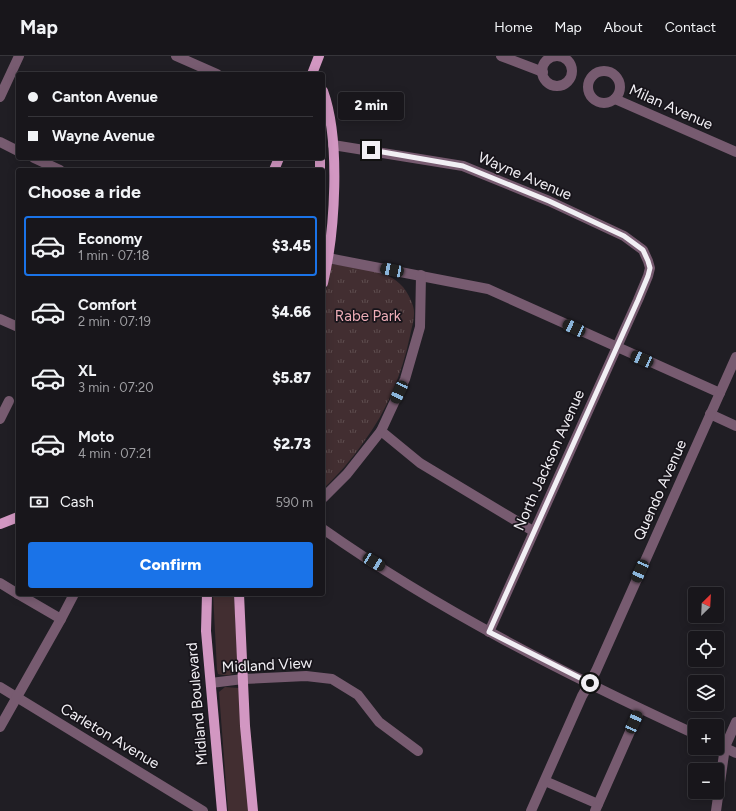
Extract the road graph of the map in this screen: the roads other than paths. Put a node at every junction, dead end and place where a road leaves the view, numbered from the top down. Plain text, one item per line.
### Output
1 (19, 56) edge
2 (176, 56) edge
3 (312, 56) edge
4 (319, 56) edge
5 (501, 56) edge
6 (213, 72) edge
7 (314, 72) edge
8 (543, 72) dead end
9 (0, 97) edge
10 (325, 97) edge
11 (615, 99) dead end
12 (0, 142) edge
13 (333, 144) junction
14 (16, 150) edge
15 (736, 152) edge
16 (38, 160) edge
17 (56, 168) edge
18 (326, 258) edge
19 (421, 275) junction
20 (638, 300) joint
21 (0, 318) edge
22 (16, 326) edge
23 (616, 348) junction
24 (736, 357) edge
25 (720, 394) junction
26 (9, 401) dead end
27 (710, 414) junction
28 (0, 419) edge
29 (736, 426) edge
30 (381, 431) junction
31 (325, 496) edge
32 (16, 518) edge
33 (0, 524) edge
34 (325, 530) edge
35 (533, 532) junction
36 (0, 583) edge
37 (16, 593) edge
38 (21, 596) edge
39 (73, 596) edge
40 (207, 596) edge
41 (239, 596) edge
42 (61, 619) junction
43 (489, 632) junction
44 (243, 679) junction
45 (211, 683) junction
46 (590, 683) junction
47 (0, 687) edge
48 (17, 697) junction
49 (640, 709) junction
50 (736, 722) edge
51 (0, 727) edge
52 (688, 731) edge
53 (724, 741) edge
54 (724, 747) edge
55 (418, 751) dead end
56 (736, 753) edge
57 (720, 755) edge
58 (545, 781) junction
59 (596, 807) edge
60 (203, 811) edge
61 (222, 811) edge
62 (253, 811) edge
63 (531, 811) edge
64 (716, 811) edge

1 - 9 street
2 - 6 street
3 - 7 main road
4 - 7 main road
5 - 8 street
10 - 13 main road
11 - 15 street, Milan Avenue
12 - 14 street
13 - 18 main road
13 - 20 street, Wayne Avenue
16 - 17 street
18 - 19 street
19 - 23 street
19 - 30 street
20 - 23 street, North Jackson Avenue
21 - 22 street
23 - 25 street
23 - 35 street, North Jackson Avenue
24 - 25 street, Quendo Avenue
25 - 27 street, Quendo Avenue
26 - 28 street
27 - 29 street
27 - 46 street, Quendo Avenue
30 - 31 street
30 - 35 street
32 - 33 main road
34 - 43 street
35 - 43 street, North Jackson Avenue
36 - 37 street
38 - 42 street
39 - 42 street
40 - 45 main road, Midland Boulevard
41 - 44 main road
42 - 48 street
43 - 46 street
44 - 45 street, Midland View
44 - 55 street, Midland View
44 - 62 main road
45 - 61 main road, Midland Boulevard
46 - 49 street
46 - 58 street, Quendo Avenue
47 - 48 street, Carleton Avenue
48 - 51 street
48 - 60 street, Carleton Avenue
49 - 52 street
49 - 59 street
50 - 53 street
54 - 56 street
57 - 64 street
58 - 59 street
58 - 63 street, Quendo Avenue

